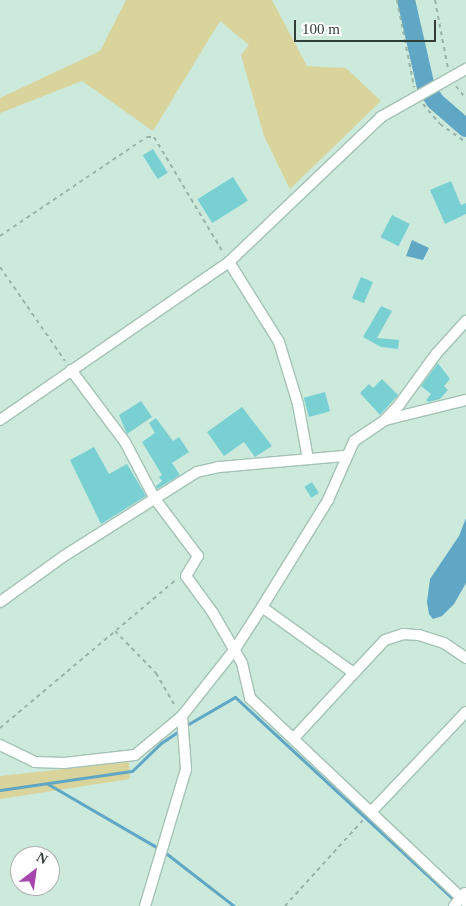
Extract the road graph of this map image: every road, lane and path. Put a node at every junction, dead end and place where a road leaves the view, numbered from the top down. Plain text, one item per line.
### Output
1 (397, 0) edge
2 (435, 0) edge
3 (466, 69) edge
4 (451, 77) junction
5 (416, 95) junction
6 (466, 99) edge
7 (466, 142) edge
8 (0, 236) edge
9 (229, 262) junction
10 (0, 267) edge
11 (466, 321) edge
12 (71, 370) junction
13 (466, 400) edge
14 (0, 420) edge
15 (385, 420) junction
16 (346, 456) junction
17 (308, 459) junction
18 (155, 499) junction
19 (186, 576) junction
20 (0, 602) edge
21 (262, 607) junction
22 (114, 631) junction
23 (234, 649) junction
24 (466, 658) edge
25 (354, 673) junction
26 (466, 712) edge
27 (182, 716) junction
28 (0, 728) edge
29 (294, 738) junction
30 (0, 744) edge
31 (371, 812) junction
32 (465, 897) edge
33 (145, 906) edge
34 (285, 906) edge
35 (454, 906) edge

1 - 5 path
2 - 4 path
3 - 4 street
4 - 5 street
4 - 6 path
5 - 7 path
5 - 9 street
8 - 9 path
9 - 12 street
9 - 17 street
10 - 12 path
11 - 15 street
12 - 14 street
12 - 18 street
13 - 15 street
15 - 16 street
16 - 17 street
16 - 21 street
17 - 18 street
18 - 19 street
18 - 20 street
19 - 22 path
19 - 23 street
21 - 23 street
21 - 25 street
22 - 27 path
22 - 28 path
23 - 27 street
23 - 29 street
24 - 25 street
25 - 29 street
26 - 31 street
27 - 30 street
27 - 33 street
29 - 31 street
31 - 32 street
31 - 34 path
32 - 35 street

